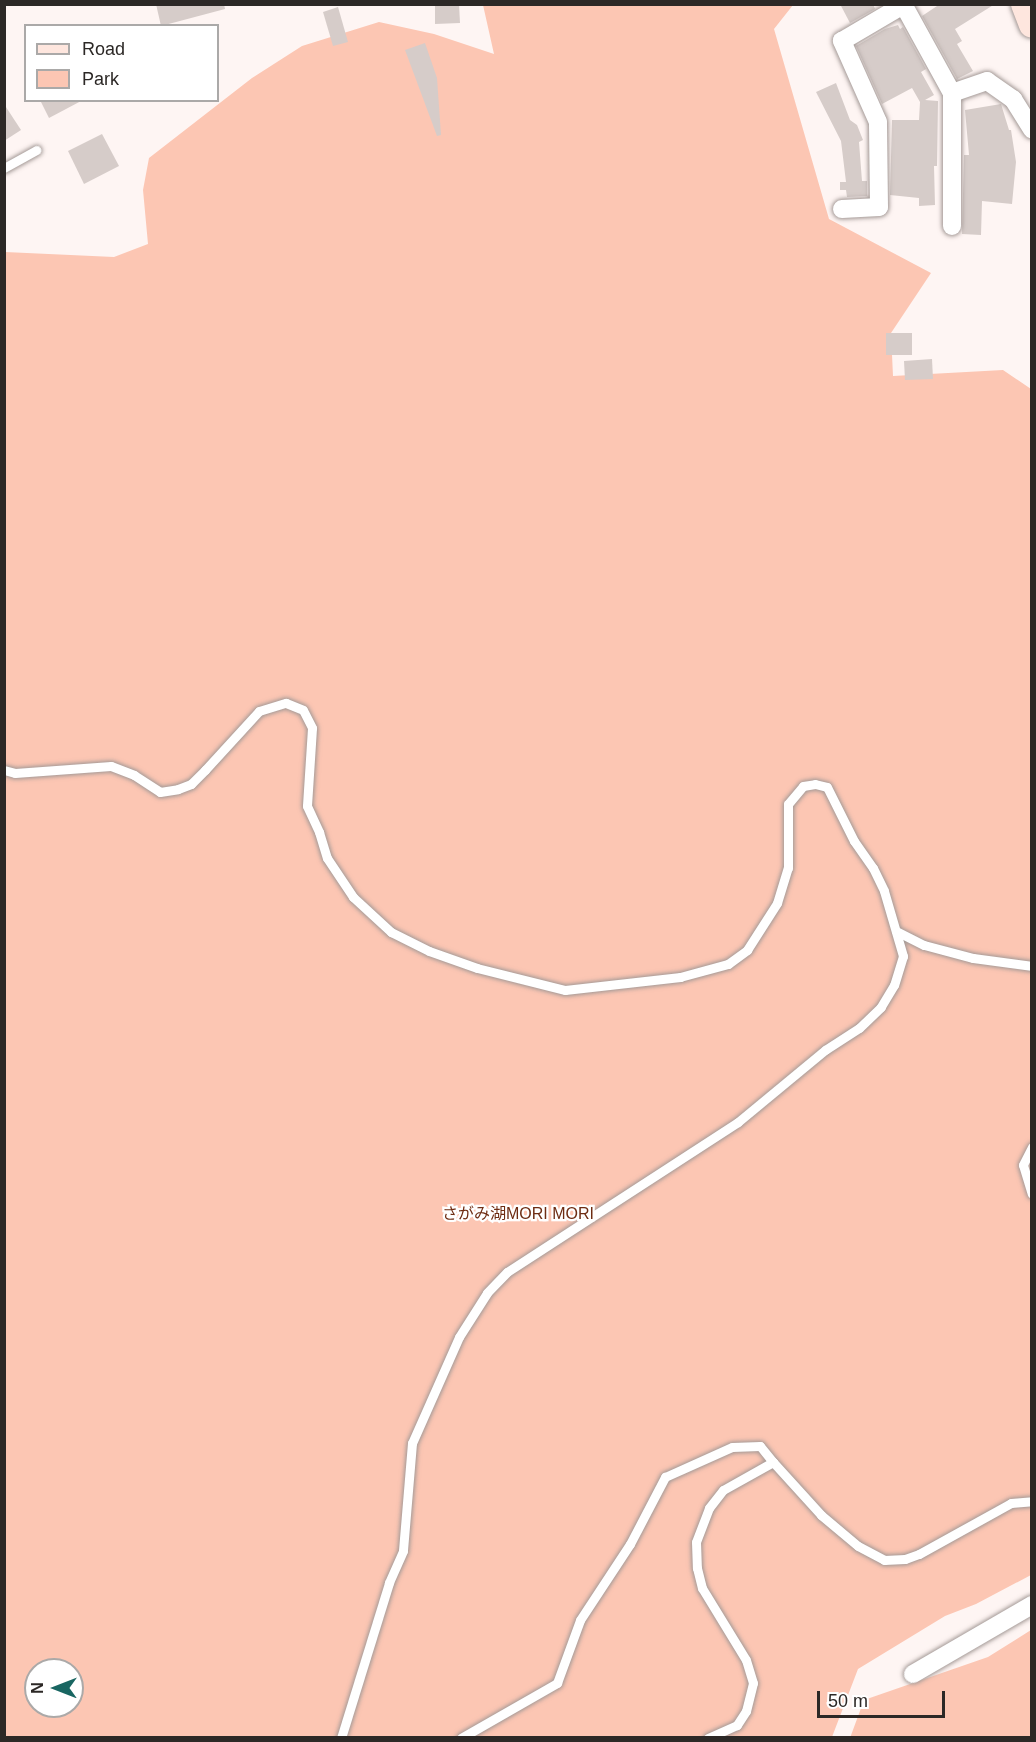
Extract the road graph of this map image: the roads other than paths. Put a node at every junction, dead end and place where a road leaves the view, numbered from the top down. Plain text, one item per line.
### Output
1 (1024, 4) edge
2 (903, 5) edge
3 (1032, 24) edge
4 (952, 93) junction
5 (1032, 130) edge
6 (36, 150) dead end
7 (4, 168) edge
8 (842, 209) dead end
9 (952, 226) dead end
10 (4, 770) edge
11 (896, 931) junction
12 (1032, 966) edge
13 (1032, 1147) edge
14 (1032, 1194) edge
15 (773, 1462) junction
16 (1032, 1501) edge
17 (1032, 1605) edge
18 (913, 1674) dead end
19 (341, 1737) edge
20 (461, 1737) edge
21 (708, 1737) edge

1 - 3 main road
2 - 4 street
2 - 8 street
4 - 5 street
4 - 9 street
6 - 7 lane
10 - 11 lane
11 - 12 lane
11 - 19 lane
13 - 14 lane
15 - 16 lane
15 - 20 lane
15 - 21 lane
17 - 18 street

